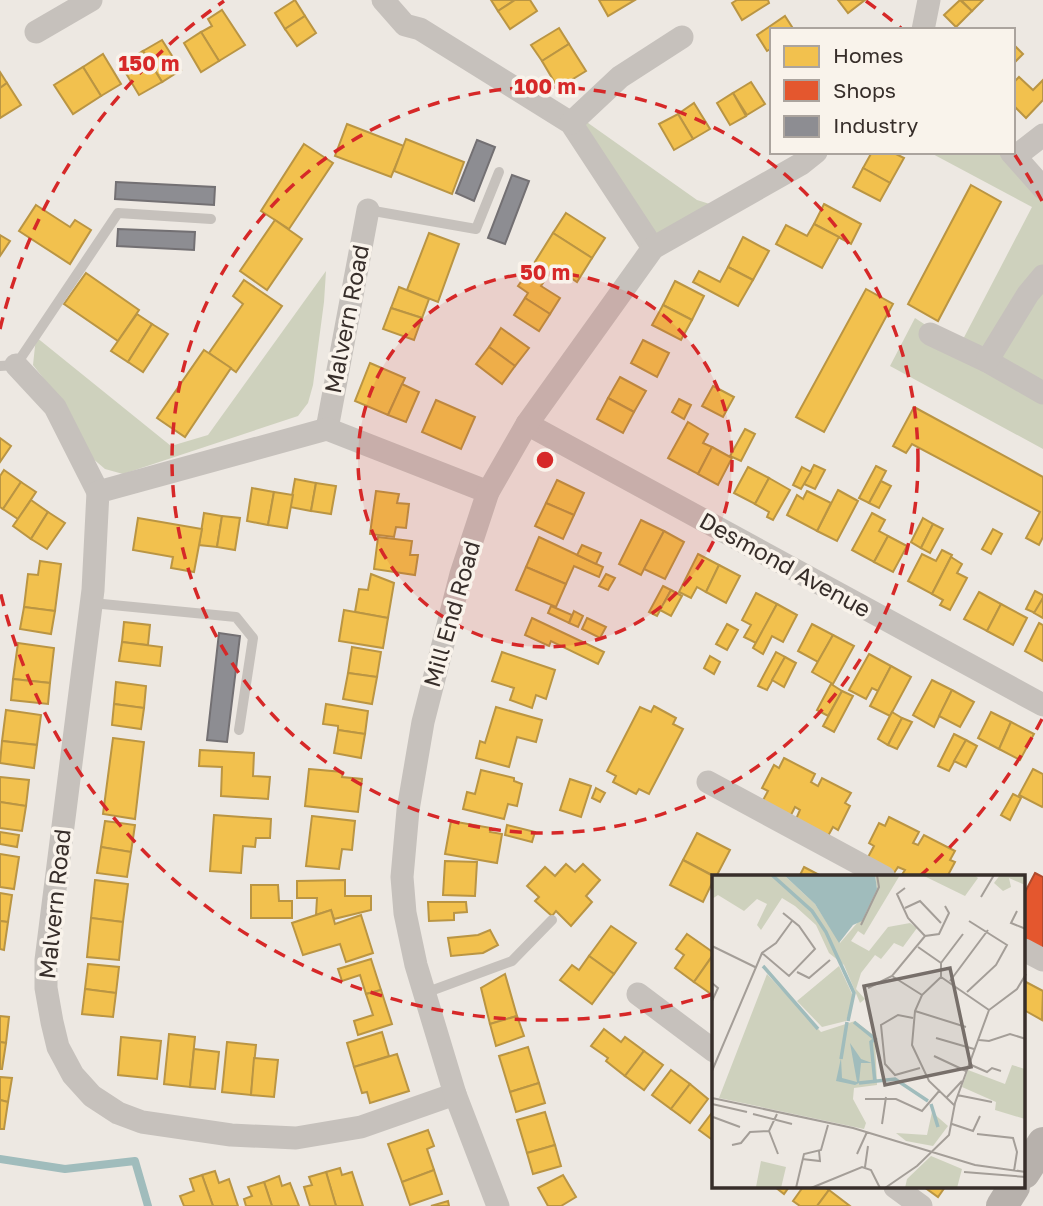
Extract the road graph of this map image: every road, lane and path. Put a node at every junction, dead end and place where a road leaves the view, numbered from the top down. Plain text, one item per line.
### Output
1 (91, 0) edge
2 (383, 0) edge
3 (929, 0) edge
4 (923, 28) edge
5 (36, 32) dead end
6 (682, 37) dead end
7 (571, 123) junction
8 (1043, 135) edge
9 (1015, 153) edge
10 (814, 154) edge
11 (1014, 154) edge
12 (499, 172) dead end
13 (1043, 188) edge
14 (368, 209) joint
15 (211, 219) dead end
16 (653, 248) junction
17 (1043, 276) edge
18 (930, 334) dead end
19 (987, 361) junction
20 (8, 365) edge
21 (1043, 393) edge
22 (527, 424) junction
23 (327, 429) junction
24 (98, 492) junction
25 (488, 492) junction
26 (92, 603) junction
27 (1043, 705) edge
28 (239, 730) dead end
29 (708, 782) dead end
30 (877, 875) edge
31 (552, 920) dead end
32 (1026, 951) edge
33 (1043, 960) edge
34 (425, 993) junction
35 (638, 994) dead end
36 (712, 1050) edge
37 (455, 1094) junction
38 (896, 1188) edge
39 (1016, 1188) edge
40 (498, 1206) edge
41 (921, 1206) edge
42 (1002, 1206) edge

1 - 5 street
2 - 7 street
3 - 4 street
6 - 7 street
7 - 16 street
8 - 9 street
10 - 16 street, Mill End Road
11 - 13 street
12 - 14 lane
14 - 23 street, Malvern Road
15 - 20 lane
16 - 22 street, Mill End Road
17 - 19 street
18 - 19 street
19 - 21 street
20 - 24 street, Malvern Road
22 - 25 street, Mill End Road
22 - 27 street, Desmond Avenue
23 - 24 street
23 - 25 street
24 - 26 street, Malvern Road
25 - 34 street, Mill End Road
26 - 28 lane
26 - 37 street, Malvern Road
29 - 30 street
31 - 34 lane
32 - 33 street
34 - 37 street, Mill End Road
35 - 36 street
37 - 40 street, Mill End Road
38 - 41 street
39 - 42 street

